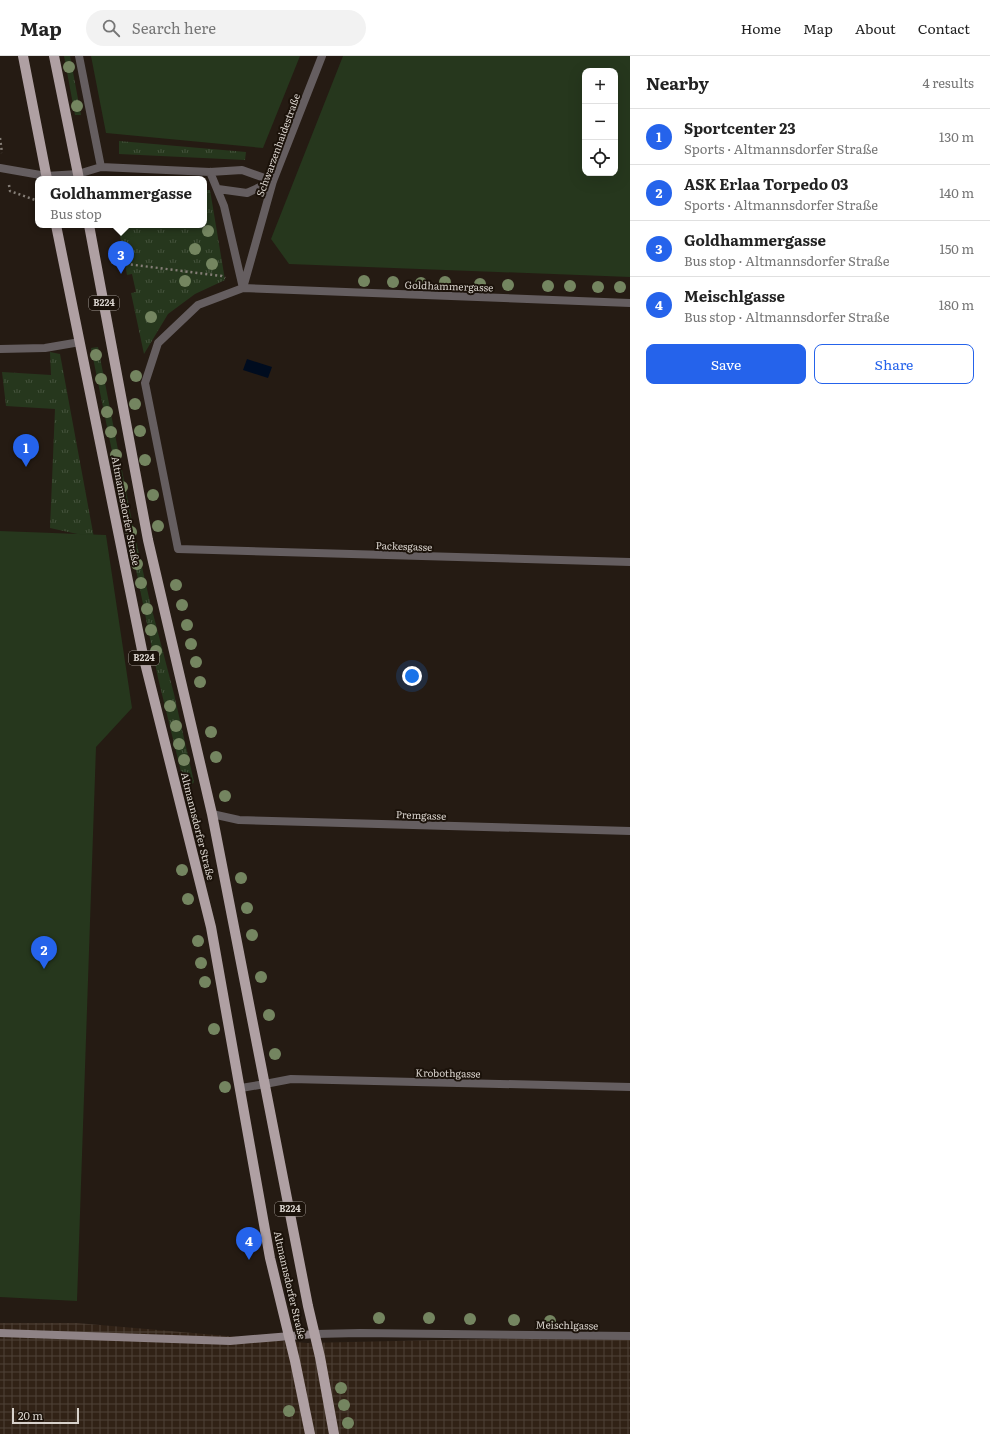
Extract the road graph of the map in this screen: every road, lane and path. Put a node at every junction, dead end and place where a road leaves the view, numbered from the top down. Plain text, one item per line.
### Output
1 (23, 56) edge
2 (54, 56) edge
3 (79, 56) edge
4 (322, 56) edge
5 (101, 167) junction
6 (0, 168) edge
7 (210, 172) junction
8 (38, 176) edge
9 (47, 176) edge
10 (79, 176) edge
11 (81, 176) edge
12 (273, 181) junction
13 (218, 189) junction
14 (10, 191) dead end
15 (35, 200) edge
16 (57, 228) edge
17 (90, 228) edge
18 (96, 260) junction
19 (243, 288) junction
20 (630, 303) edge
21 (80, 342) junction
22 (0, 349) edge
23 (178, 549) joint
24 (630, 562) edge
25 (212, 814) junction
26 (630, 831) edge
27 (265, 1084) junction
28 (630, 1087) edge
29 (241, 1088) junction
30 (0, 1333) edge
31 (314, 1334) junction
32 (630, 1336) edge
33 (289, 1337) junction
34 (310, 1434) edge
35 (334, 1434) edge

1 - 9 main road
2 - 10 main road
3 - 5 street
4 - 12 street, Schwarzenhaidestraße
5 - 7 street
5 - 11 street
6 - 8 street
7 - 12 street
7 - 13 street
12 - 13 street
12 - 19 street, Schwarzenhaidestraße
13 - 19 street
14 - 15 path
16 - 21 main road, Altmannsdorfer Straße / B224
17 - 18 main road, Altmannsdorfer Straße / B224
18 - 19 path
18 - 25 main road, Altmannsdorfer Straße / B224
19 - 20 street, Goldhammergasse
19 - 23 street, Goldhammergasse
21 - 22 street
21 - 29 main road, Altmannsdorfer Straße / B224
23 - 24 street, Packesgasse
25 - 26 street, Premgasse
25 - 27 main road, Altmannsdorfer Straße / B224
27 - 28 street, Krobothgasse
27 - 29 street, Krobothgasse
27 - 31 main road, Altmannsdorfer Straße / B224
29 - 33 main road, Altmannsdorfer Straße / B224
30 - 33 street, Meischlgasse
31 - 32 street, Meischlgasse
31 - 33 street, Meischlgasse
31 - 35 main road, Altmannsdorfer Straße / B224
33 - 34 main road, Altmannsdorfer Straße / B224

